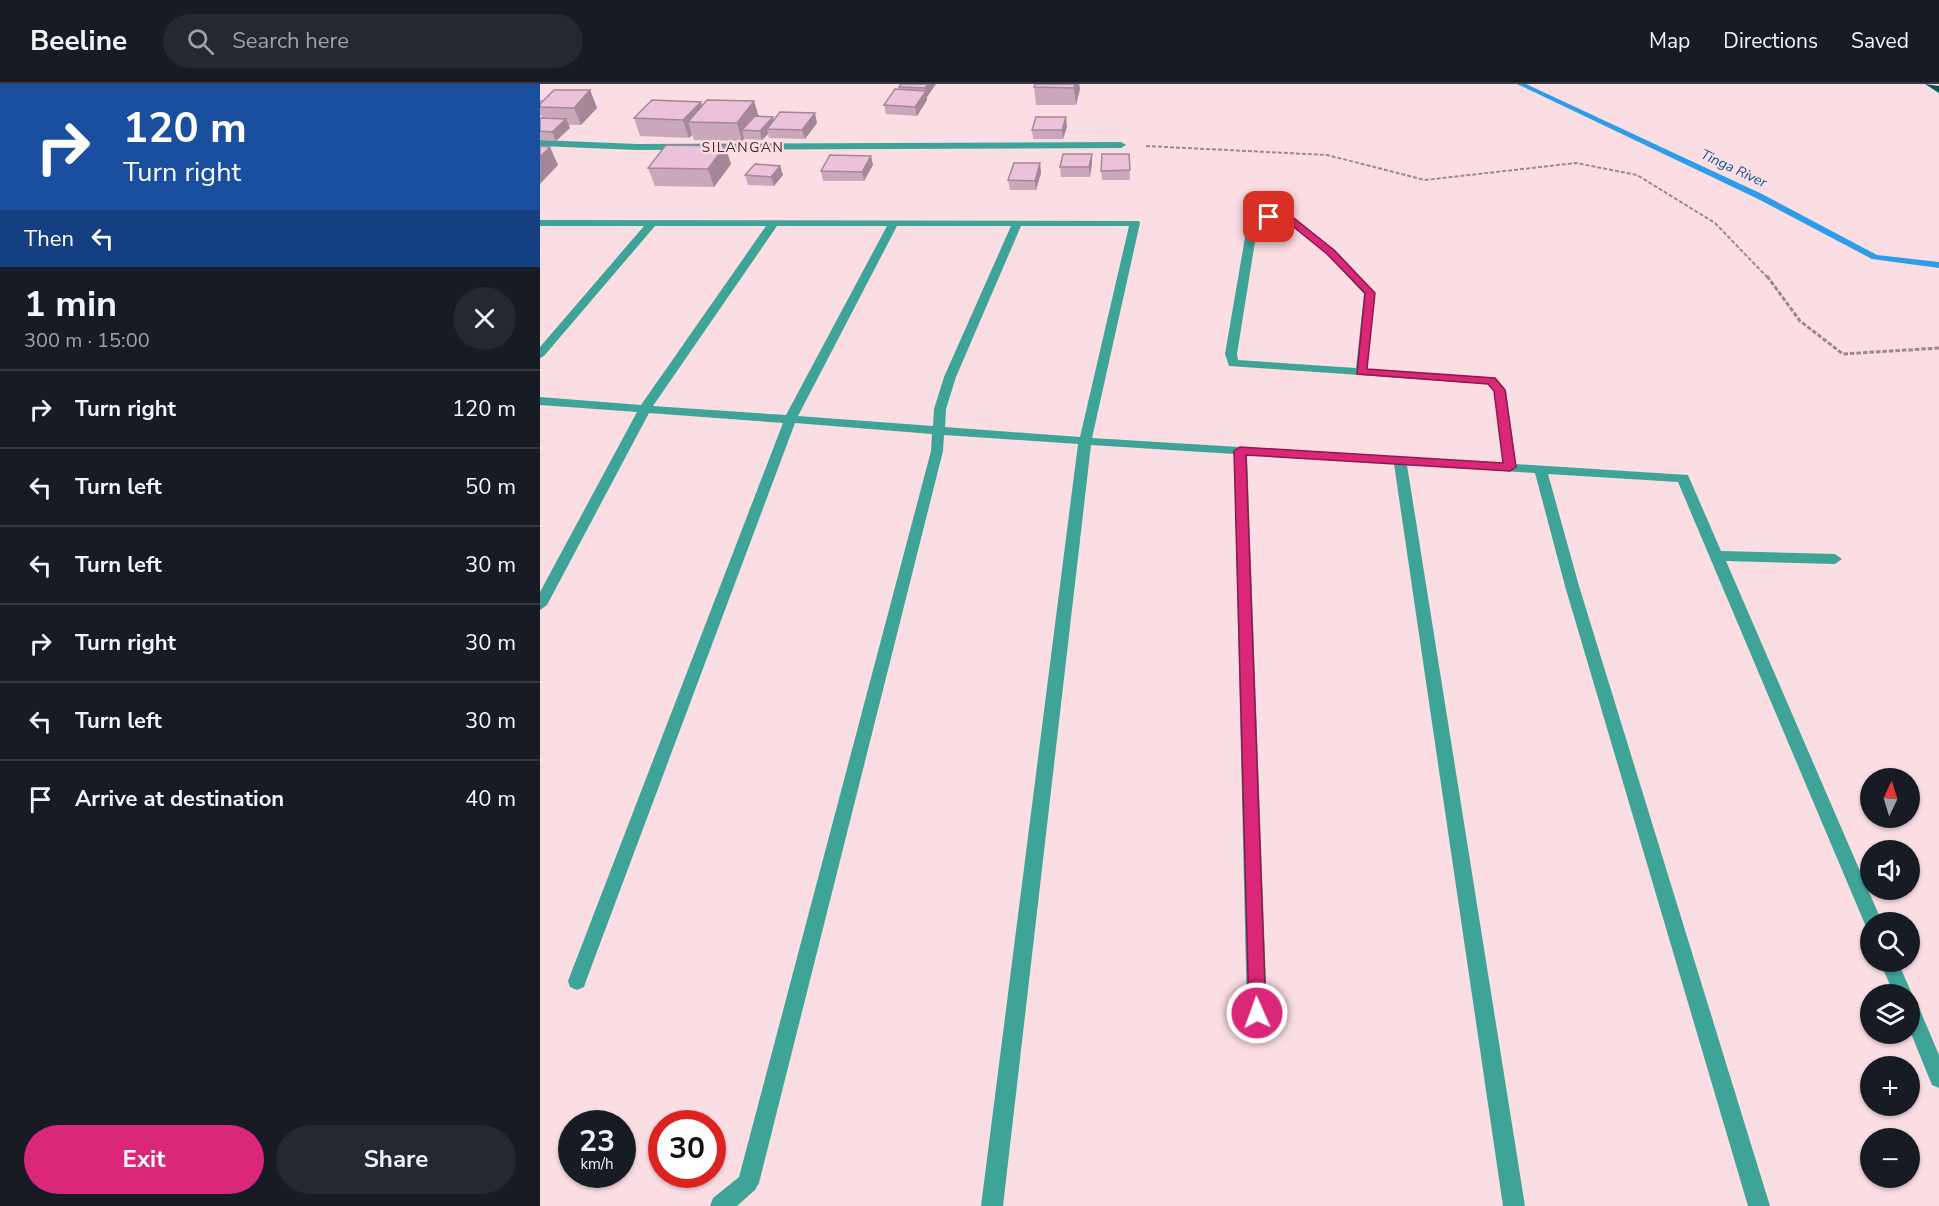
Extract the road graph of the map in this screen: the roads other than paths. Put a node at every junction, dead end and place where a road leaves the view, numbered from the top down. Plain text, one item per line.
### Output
1 (1929, 84) edge
2 (1939, 90) edge
3 (540, 143) edge
4 (1121, 145) road end
5 (540, 223) edge
6 (1017, 223) junction
7 (651, 224) junction
8 (773, 224) junction
9 (892, 224) junction
10 (540, 354) edge
11 (1361, 372) junction
12 (540, 401) edge
13 (646, 407) junction
14 (790, 420) junction
15 (939, 430) junction
16 (1085, 441) junction
17 (1240, 451) junction
18 (1400, 460) junction
19 (1510, 467) junction
20 (1540, 469) junction
21 (1716, 556) junction
22 (1835, 559) dead end
23 (540, 605) edge
24 (1869, 912) edge
25 (577, 981) dead end
26 (1257, 1013) dead end
27 (1920, 1033) edge
28 (1939, 1078) edge
29 (722, 1206) edge
30 (992, 1206) edge
31 (1514, 1206) edge
32 (1759, 1206) edge

1 - 2 main road
3 - 4 street
5 - 7 street
6 - 9 street
6 - 15 street
6 - 16 street
7 - 8 street
7 - 10 street
8 - 9 street
8 - 13 street
9 - 14 street
11 - 11 street
11 - 19 street
12 - 13 street
13 - 14 street
13 - 23 street
14 - 15 street
14 - 25 street
15 - 16 street
15 - 29 street
16 - 17 street
16 - 30 street
17 - 18 street
17 - 26 street
18 - 19 street
18 - 31 street
19 - 20 street
20 - 21 street
20 - 32 street
21 - 22 street
21 - 24 street
27 - 28 street

